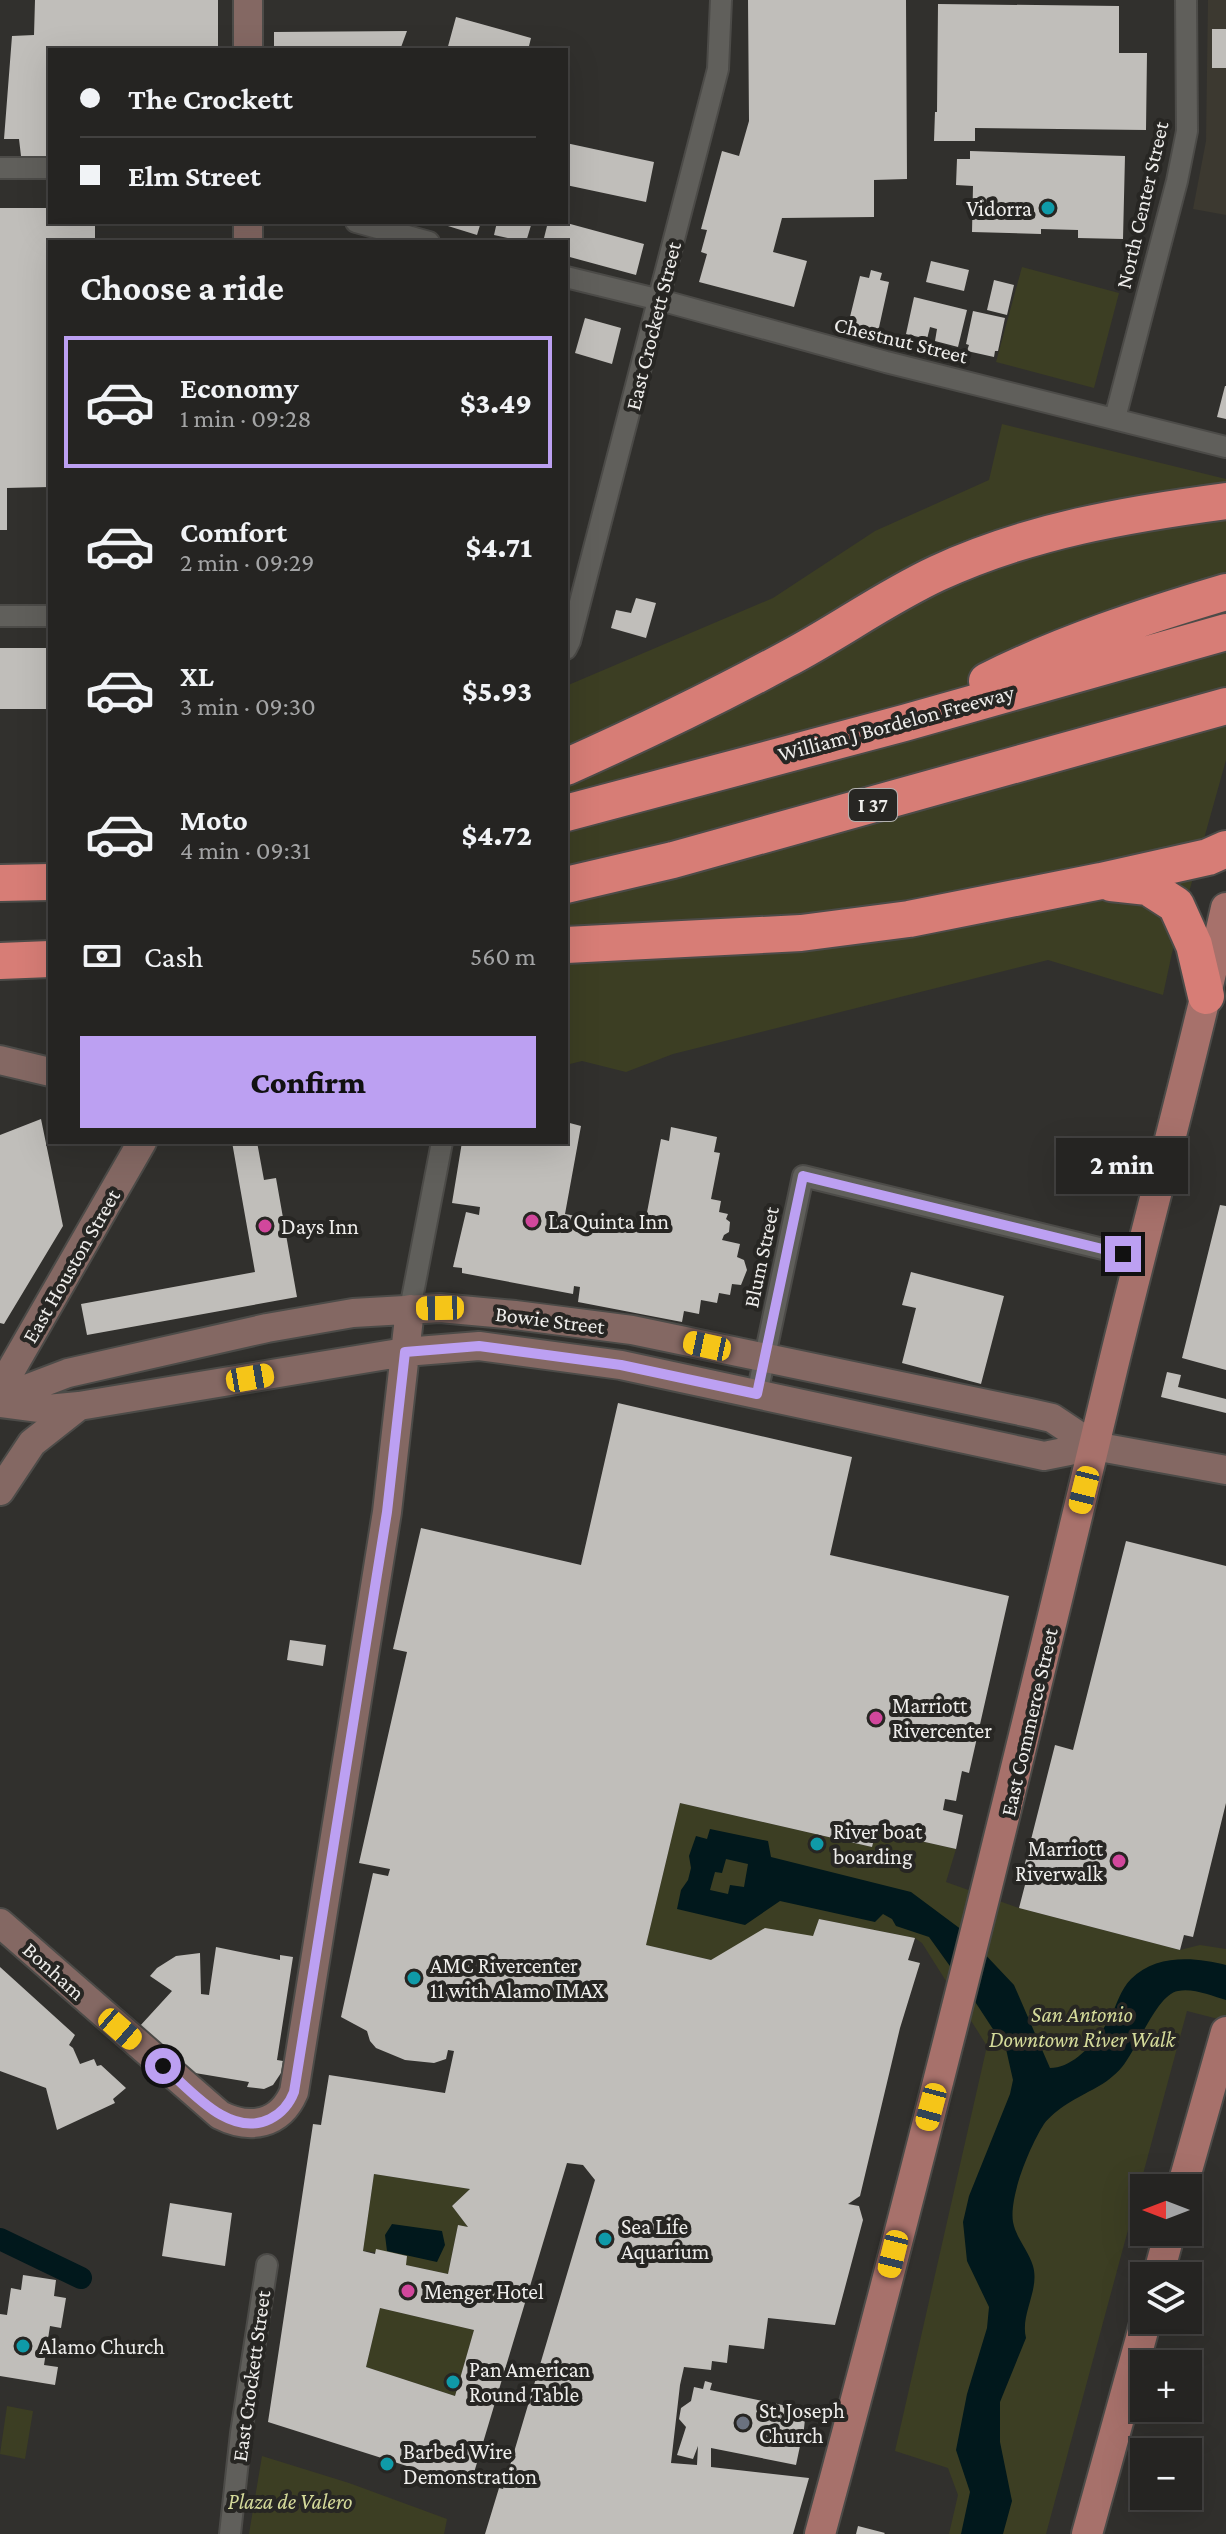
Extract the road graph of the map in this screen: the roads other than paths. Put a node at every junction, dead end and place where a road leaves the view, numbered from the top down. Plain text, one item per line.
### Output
1 (248, 0) edge
2 (721, 0) edge
3 (1186, 0) edge
4 (248, 48) edge
5 (0, 168) edge
6 (48, 168) edge
7 (363, 224) edge
8 (422, 240) edge
9 (568, 277) edge
10 (660, 300) junction
11 (1115, 418) junction
12 (1226, 447) edge
13 (1226, 501) edge
14 (1214, 596) edge
15 (0, 616) edge
16 (48, 616) edge
17 (1212, 636) edge
18 (568, 644) edge
19 (1226, 706) edge
20 (904, 723) junction
21 (568, 766) edge
22 (568, 812) edge
23 (1226, 849) edge
24 (1101, 881) junction
25 (48, 882) edge
26 (0, 883) edge
27 (568, 885) edge
28 (1226, 908) edge
29 (568, 945) edge
30 (48, 959) edge
31 (0, 961) edge
32 (1206, 996) junction
33 (48, 1057) edge
34 (0, 1059) edge
35 (48, 1071) edge
36 (140, 1144) edge
37 (442, 1144) edge
38 (1140, 1258) junction
39 (410, 1309) junction
40 (405, 1352) junction
41 (764, 1357) junction
42 (0, 1389) edge
43 (757, 1394) junction
44 (0, 1401) edge
45 (79, 1406) junction
46 (1094, 1446) junction
47 (1226, 1470) edge
48 (0, 1491) edge
49 (0, 1923) edge
50 (1226, 2032) edge
51 (1186, 2174) edge
52 (267, 2265) dead end
53 (1142, 2334) edge
54 (230, 2534) edge
55 (820, 2534) edge
56 (1087, 2534) edge

1 - 4 main road
2 - 10 street, East Crockett Street
3 - 11 street, North Center Street
5 - 6 street
7 - 8 street
9 - 10 street, Chestnut Street
10 - 11 street, Chestnut Street
10 - 18 street, East Crockett Street
11 - 12 street, Chestnut Street
13 - 21 highway
14 - 20 highway
15 - 16 street
17 - 20 highway, William J Bordelon Freeway
19 - 27 highway, I 37
20 - 22 highway, William J Bordelon Freeway
23 - 24 highway
24 - 29 highway
24 - 32 highway
25 - 26 highway
28 - 32 main road, East Commerce Street
30 - 31 highway
32 - 38 main road, East Commerce Street
33 - 34 main road
34 - 35 main road
36 - 42 main road, East Houston Street
37 - 39 street
38 - 41 street, Blum Street
38 - 46 main road, East Commerce Street
39 - 40 main road
39 - 41 main road, Bowie Street
39 - 44 main road, Bowie Street
40 - 43 main road, Bowie Street
40 - 45 main road, Bowie Street
40 - 49 main road, Bonham
41 - 43 street, Blum Street
41 - 46 main road, Bowie Street
43 - 46 main road, Bowie Street
44 - 45 main road, Bowie Street
45 - 48 main road
46 - 47 main road, Bowie Street
46 - 55 main road, East Commerce Street
50 - 51 main road
52 - 54 street, East Crockett Street
53 - 56 main road

